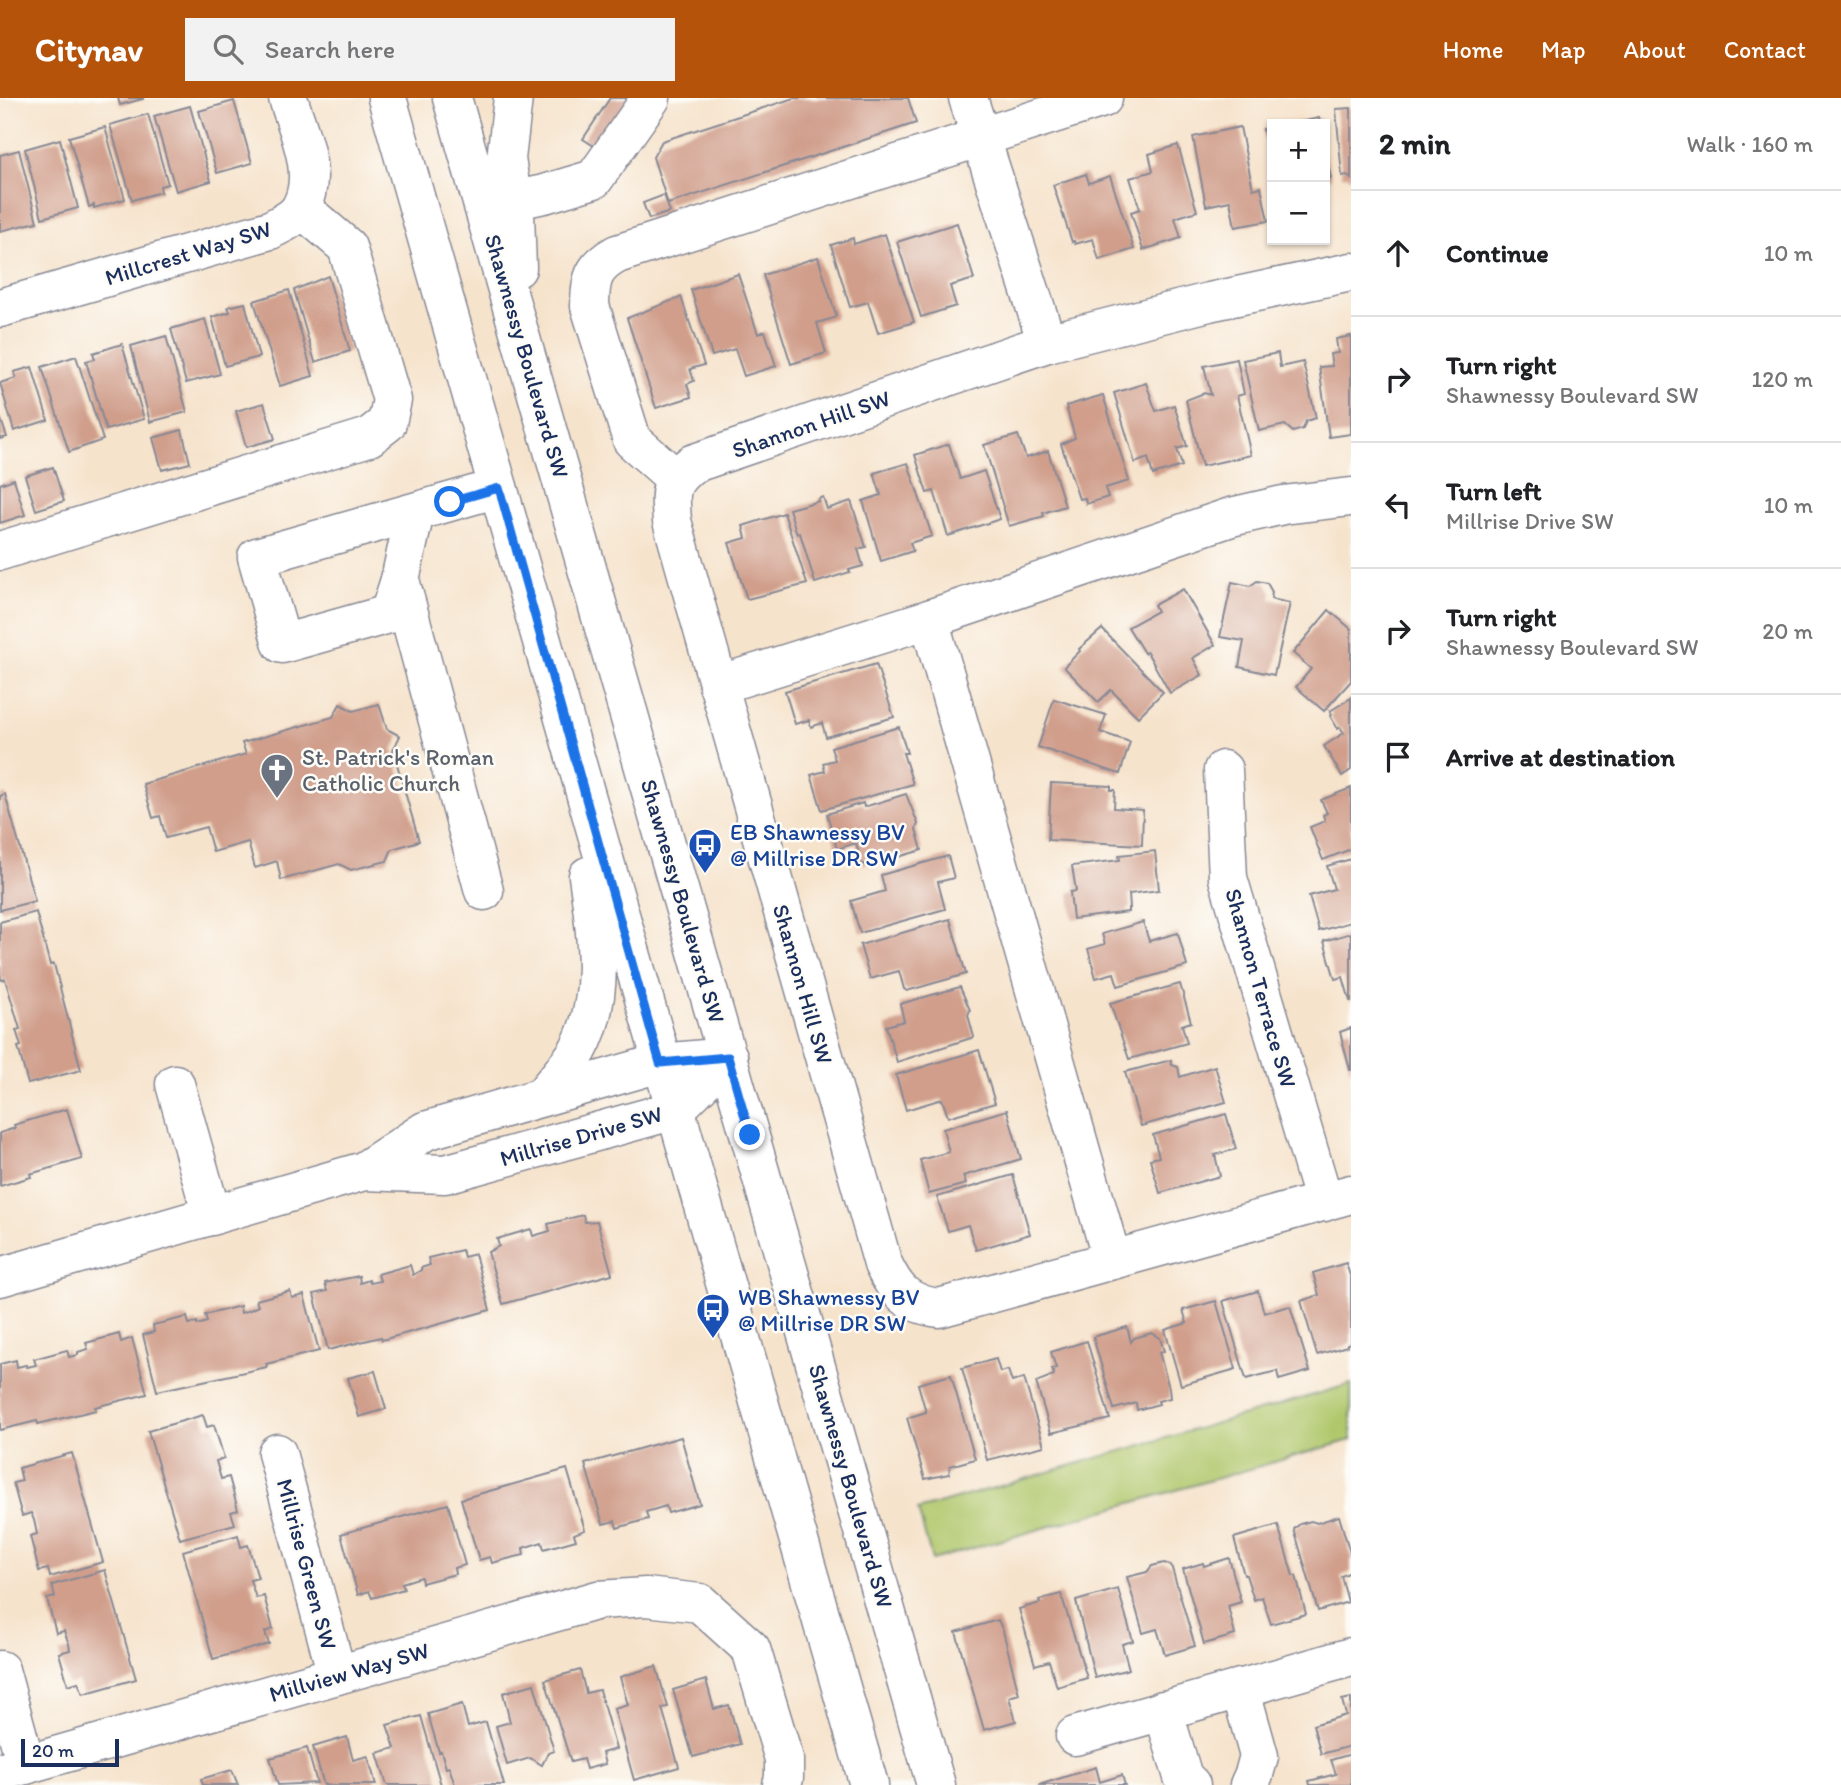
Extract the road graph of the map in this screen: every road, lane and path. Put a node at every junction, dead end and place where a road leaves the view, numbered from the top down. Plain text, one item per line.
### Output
1 (288, 98) edge
2 (387, 98) edge
3 (452, 98) edge
4 (513, 98) edge
5 (651, 98) edge
6 (968, 98) edge
7 (1103, 98) edge
8 (981, 138) junction
9 (498, 203) junction
10 (301, 208) junction
11 (1351, 272) edge
12 (0, 308) edge
13 (1047, 343) junction
14 (675, 478) junction
15 (499, 488) junction
16 (1351, 497) edge
17 (415, 512) junction
18 (0, 551) edge
19 (394, 597) junction
20 (929, 619) junction
21 (718, 685) junction
22 (570, 738) junction
23 (1223, 770) dead end
24 (484, 891) dead end
25 (728, 1057) junction
26 (660, 1063) junction
27 (175, 1084) dead end
28 (542, 1097) junction
29 (675, 1110) junction
30 (364, 1171) junction
31 (1337, 1198) edge
32 (212, 1216) junction
33 (1112, 1260) junction
34 (0, 1277) edge
35 (276, 1453) dead end
36 (1351, 1657) edge
37 (0, 1670) edge
38 (337, 1675) junction
39 (1240, 1688) junction
40 (1163, 1710) junction
41 (1075, 1736) dead end
42 (13, 1768) edge
43 (782, 1785) edge
44 (869, 1785) edge
45 (936, 1785) edge
46 (1191, 1785) edge
47 (1249, 1785) edge

1 - 10 street
2 - 15 street
3 - 9 street, Shawnessy Boulevard SW
4 - 9 street
5 - 9 street
6 - 8 street
7 - 8 street
8 - 13 street
8 - 14 street
9 - 25 street, Shawnessy Boulevard SW
10 - 12 street, Millcrest Way SW
10 - 18 street
11 - 13 street, Shannon Hill SW
13 - 14 street, Shannon Hill SW
14 - 21 street, Shannon Hill SW
15 - 17 street
15 - 22 street
16 - 20 street
17 - 19 street
17 - 19 street
19 - 24 street
20 - 21 street
20 - 33 street
21 - 33 street, Shannon Hill SW
22 - 26 street
22 - 28 street
23 - 31 street, Shannon Terrace SW
25 - 26 street, Millrise Drive SW
25 - 29 street, Millrise Drive SW
25 - 45 street, Shawnessy Boulevard SW
26 - 28 street, Millrise Drive SW
26 - 29 street
27 - 32 street
28 - 30 street, Millrise Drive SW
29 - 30 street, Millrise Drive SW
29 - 44 street
30 - 32 street, Millrise Drive SW
31 - 33 street, Shannon Hill SW
32 - 34 street, Millrise Drive SW
35 - 38 street, Millrise Green SW
36 - 39 street
37 - 42 street
38 - 42 street, Millview Way SW
38 - 43 street, Millview Way SW
39 - 40 street
39 - 47 street
40 - 41 street
40 - 46 street

